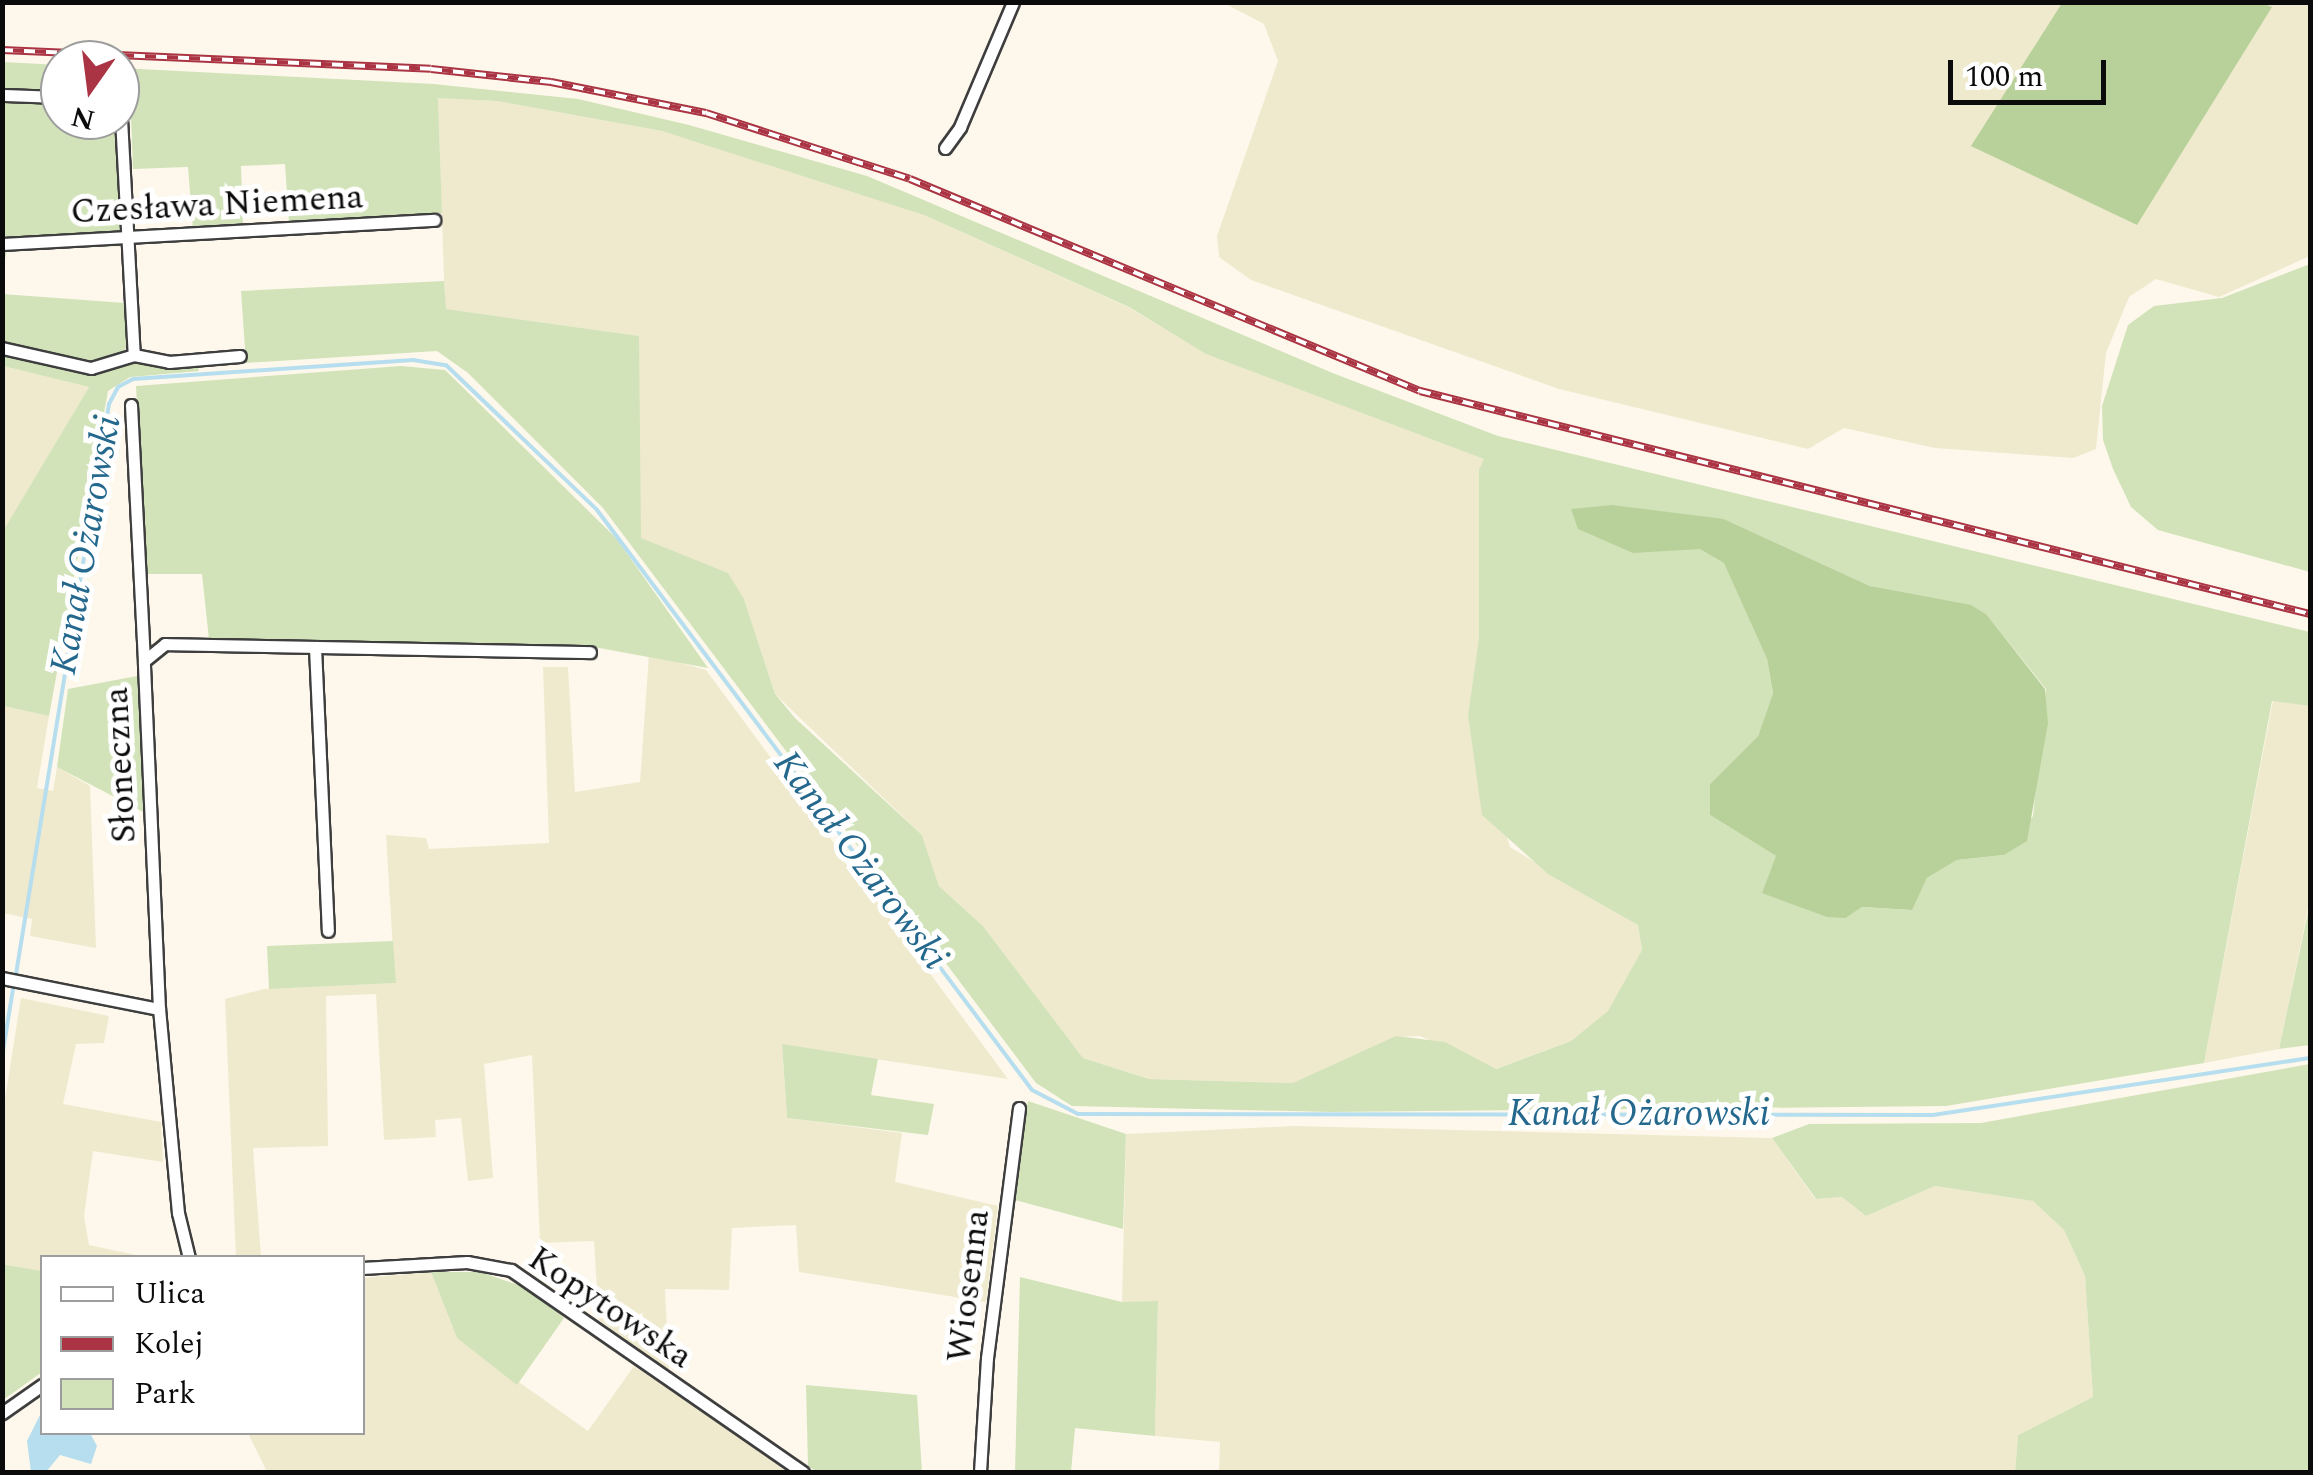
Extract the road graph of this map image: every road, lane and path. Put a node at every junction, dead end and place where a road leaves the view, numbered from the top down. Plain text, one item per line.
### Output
1 (1014, 2) edge
2 (2, 95) edge
3 (40, 96) edge
4 (124, 140) edge
5 (945, 148) dead end
6 (434, 220) dead end
7 (130, 240) junction
8 (2, 244) edge
9 (2, 348) edge
10 (134, 355) junction
11 (240, 356) dead end
12 (131, 405) dead end
13 (314, 647) junction
14 (590, 652) dead end
15 (144, 661) junction
16 (328, 932) dead end
17 (2, 978) edge
18 (159, 1008) junction
19 (1019, 1108) dead end
20 (188, 1255) edge
21 (365, 1268) edge
22 (40, 1386) edge
23 (2, 1413) edge
24 (803, 1472) edge
25 (980, 1472) edge

1 - 5 street
2 - 3 street
4 - 7 street
6 - 7 street, Czesława Niemena
7 - 8 street, Czesława Niemena
7 - 10 street
9 - 10 street
10 - 11 street
12 - 15 street
13 - 14 street, Słoneczna
13 - 15 street, Słoneczna
13 - 16 street
15 - 18 street, Słoneczna
17 - 18 street
18 - 20 street, Słoneczna
19 - 25 street, Wiosenna
21 - 24 street, Kopytowska
22 - 23 street

